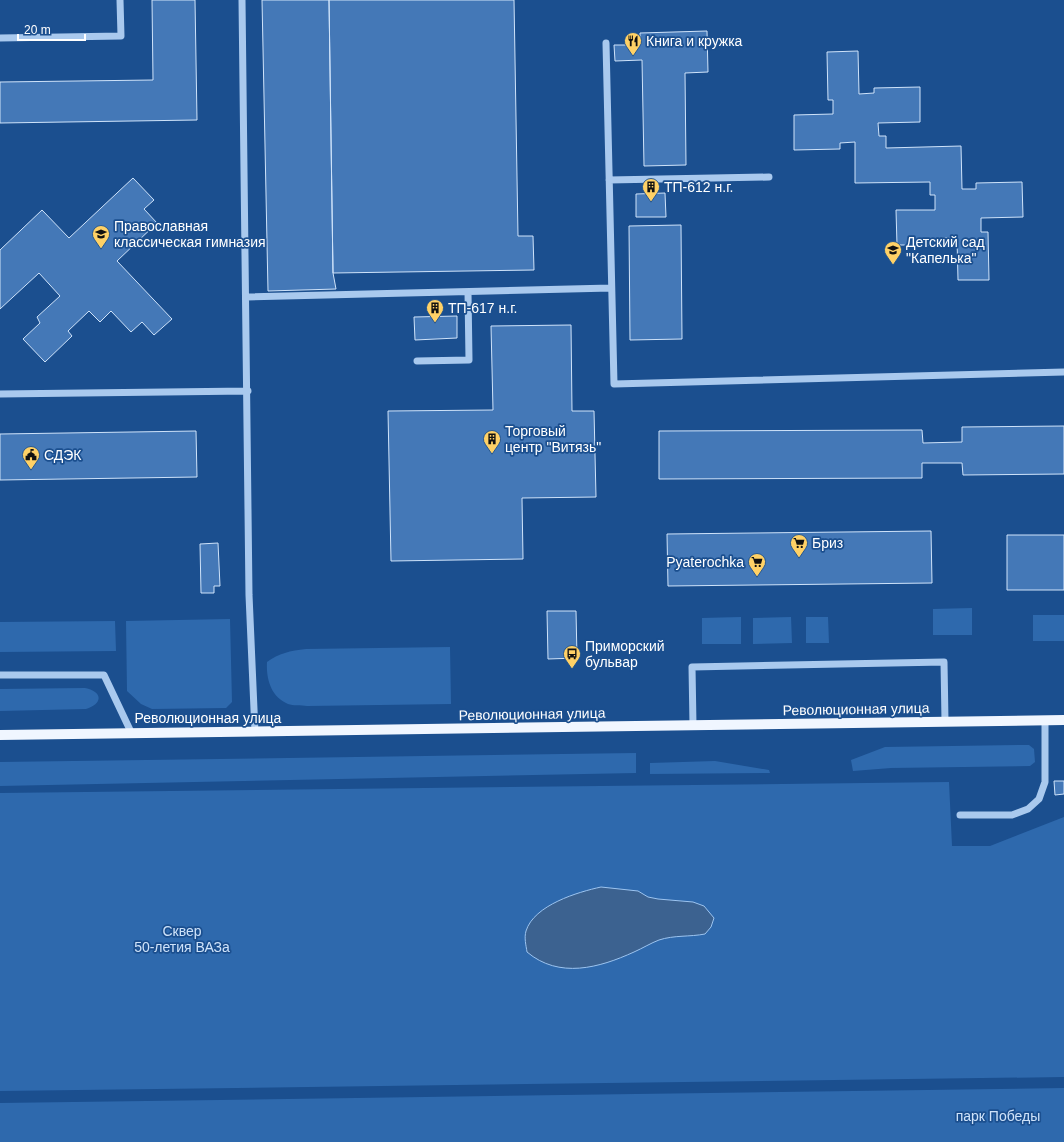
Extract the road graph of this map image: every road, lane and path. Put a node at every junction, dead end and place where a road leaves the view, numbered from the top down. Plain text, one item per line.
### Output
1 (120, 0) edge
2 (242, 0) edge
3 (0, 38) edge
4 (606, 43) dead end
5 (769, 177) dead end
6 (609, 180) junction
7 (611, 288) junction
8 (468, 292) junction
9 (247, 297) junction
10 (417, 361) dead end
11 (1064, 372) edge
12 (248, 391) junction
13 (0, 394) edge
14 (0, 675) edge
15 (1045, 720) junction
16 (1064, 720) edge
17 (946, 721) junction
18 (693, 725) junction
19 (131, 732) junction
20 (255, 732) junction
21 (0, 735) edge
22 (960, 815) dead end

1 - 3 lane
2 - 9 lane
4 - 6 lane
5 - 6 lane
6 - 7 lane
7 - 8 lane
7 - 11 lane
8 - 9 lane
8 - 10 lane
9 - 12 lane
12 - 13 lane
12 - 20 lane
14 - 19 lane
15 - 16 main road, Революционная улица
15 - 17 main road, Революционная улица
15 - 22 lane
17 - 18 main road, Революционная улица
17 - 18 lane
18 - 20 main road, Революционная улица
19 - 20 main road, Революционная улица
19 - 21 main road, Революционная улица

